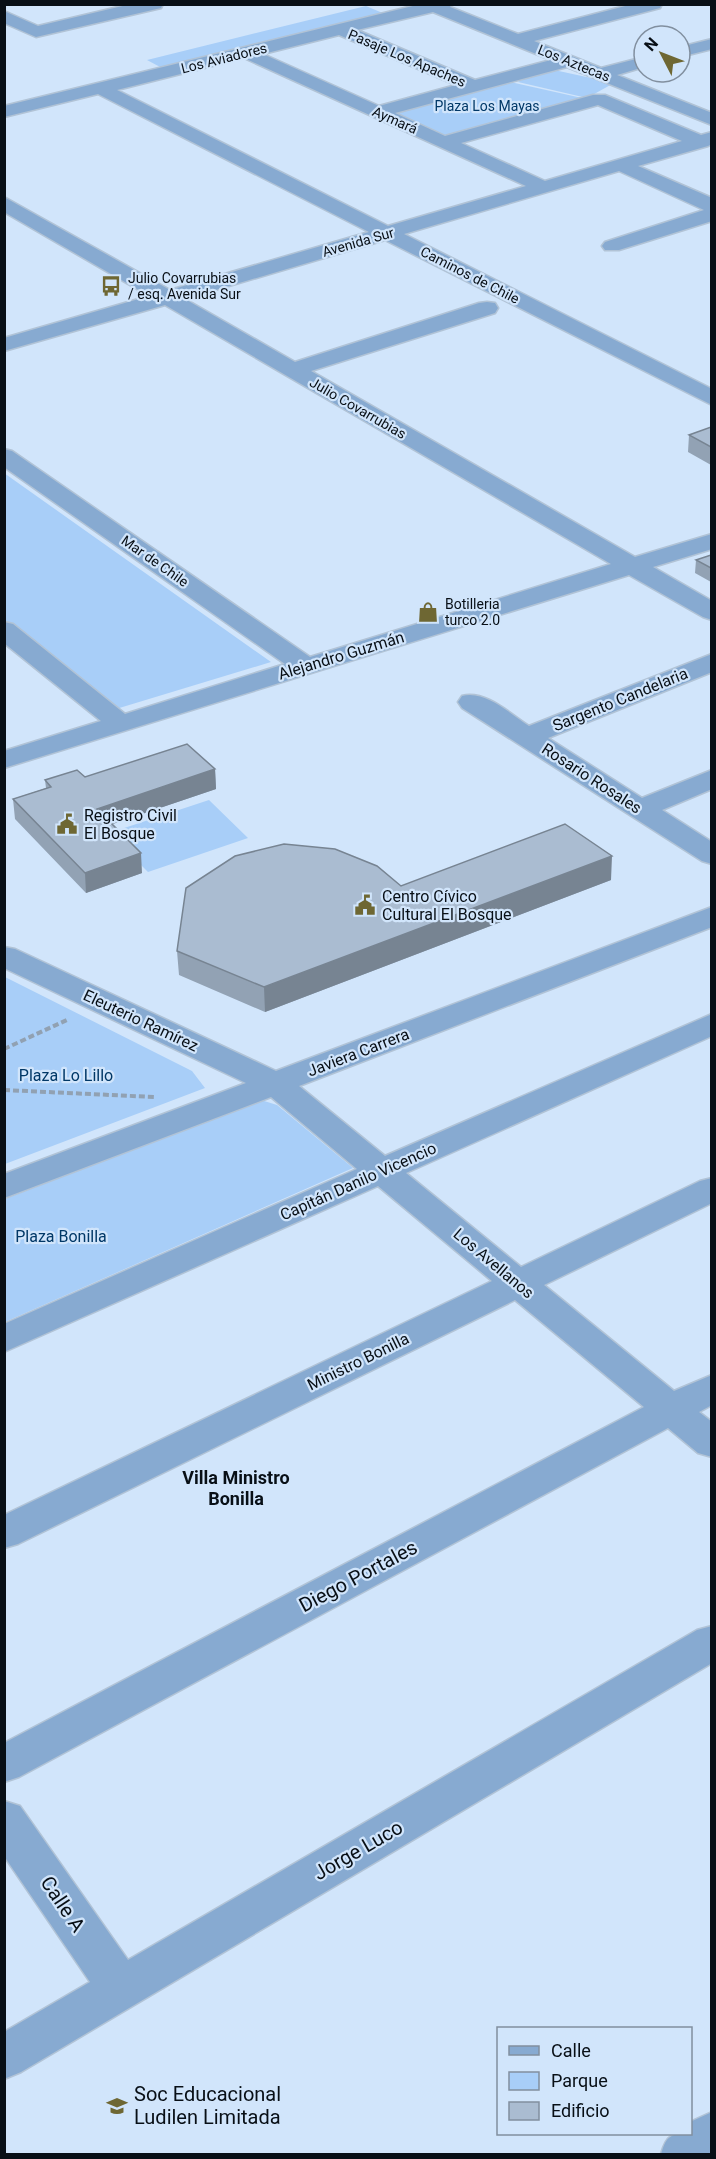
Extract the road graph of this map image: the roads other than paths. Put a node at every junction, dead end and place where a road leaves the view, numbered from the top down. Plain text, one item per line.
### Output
1 (155, 4) edge
2 (375, 4) edge
3 (654, 4) edge
4 (440, 6) edge
5 (400, 15) junction
6 (4, 16) edge
7 (342, 30) junction
8 (518, 40) junction
9 (711, 44) edge
10 (692, 49) edge
11 (247, 52) junction
12 (692, 54) edge
13 (568, 61) junction
14 (711, 61) edge
15 (632, 65) edge
16 (599, 74) junction
17 (473, 86) junction
18 (99, 88) junction
19 (4, 112) edge
20 (377, 112) junction
21 (711, 120) edge
22 (706, 140) edge
23 (443, 142) junction
24 (621, 165) junction
25 (543, 187) junction
26 (4, 203) edge
27 (711, 206) edge
28 (711, 214) edge
29 (386, 233) junction
30 (612, 246) dead end
31 (167, 297) junction
32 (487, 308) dead end
33 (4, 345) edge
34 (293, 370) junction
35 (711, 398) edge
36 (4, 456) edge
37 (711, 541) edge
38 (631, 566) junction
39 (711, 612) edge
40 (4, 630) edge
41 (711, 662) edge
42 (305, 666) junction
43 (472, 702) dead end
44 (120, 723) junction
45 (528, 736) junction
46 (4, 760) edge
47 (711, 778) edge
48 (640, 809) junction
49 (711, 855) edge
50 (711, 916) edge
51 (4, 956) edge
52 (711, 1024) edge
53 (276, 1084) junction
54 (382, 1170) junction
55 (4, 1187) edge
56 (711, 1188) edge
57 (518, 1283) junction
58 (4, 1339) edge
59 (711, 1388) edge
60 (671, 1409) junction
61 (711, 1443) edge
62 (4, 1533) edge
63 (711, 1642) edge
64 (4, 1764) edge
65 (4, 1818) edge
66 (121, 1989) junction
67 (4, 2057) edge

1 - 6 street
2 - 5 street
3 - 8 street
4 - 5 street, Los Aviadores
4 - 8 street, Los Aztecas
5 - 7 street, Los Aviadores
7 - 11 street, Los Aviadores
7 - 17 street, Pasaje Los Apaches
8 - 13 street, Los Aztecas
9 - 10 street
11 - 18 street, Los Aviadores
11 - 20 street, Aymará
12 - 14 street
13 - 16 street, Los Aztecas
13 - 17 street
15 - 16 street
16 - 21 street, Los Aztecas
17 - 20 street
18 - 19 street, Los Aviadores
18 - 29 street, Caminos de Chile
20 - 23 street, Aymará
22 - 23 street, Los Aztecas
22 - 24 street, Avenida Sur
23 - 25 street, Aymará
24 - 25 street, Avenida Sur
24 - 27 street
25 - 29 street, Avenida Sur
26 - 31 street, Julio Covarrubias
28 - 30 street
29 - 31 street, Avenida Sur
29 - 35 street, Caminos de Chile
31 - 33 street, Avenida Sur
31 - 34 street, Julio Covarrubias
32 - 34 street
34 - 38 street, Julio Covarrubias
36 - 42 street, Mar de Chile
37 - 38 street, Alejandro Guzmán
38 - 39 street, Julio Covarrubias
38 - 42 street, Alejandro Guzmán
40 - 44 street
41 - 45 street, Sargento Candelaria
42 - 44 street, Alejandro Guzmán
43 - 45 street, Rosario Rosales
44 - 46 street, Alejandro Guzmán
45 - 48 street, Rosario Rosales
47 - 48 street
48 - 49 street, Rosario Rosales
50 - 53 street, Javiera Carrera
51 - 53 street, Eleuterio Ramírez
52 - 54 street, Capitán Danilo Vicencio
53 - 54 street, Los Avellanos
53 - 55 street, Javiera Carrera
54 - 57 street, Los Avellanos
54 - 58 street, Capitán Danilo Vicencio
56 - 57 street, Ministro Bonilla
57 - 60 street, Los Avellanos
57 - 62 street, Ministro Bonilla
59 - 60 street, Diego Portales
60 - 61 street, Los Avellanos
60 - 64 street, Diego Portales
63 - 66 street, Jorge Luco
65 - 66 street, Calle A
66 - 67 street, Jorge Luco

